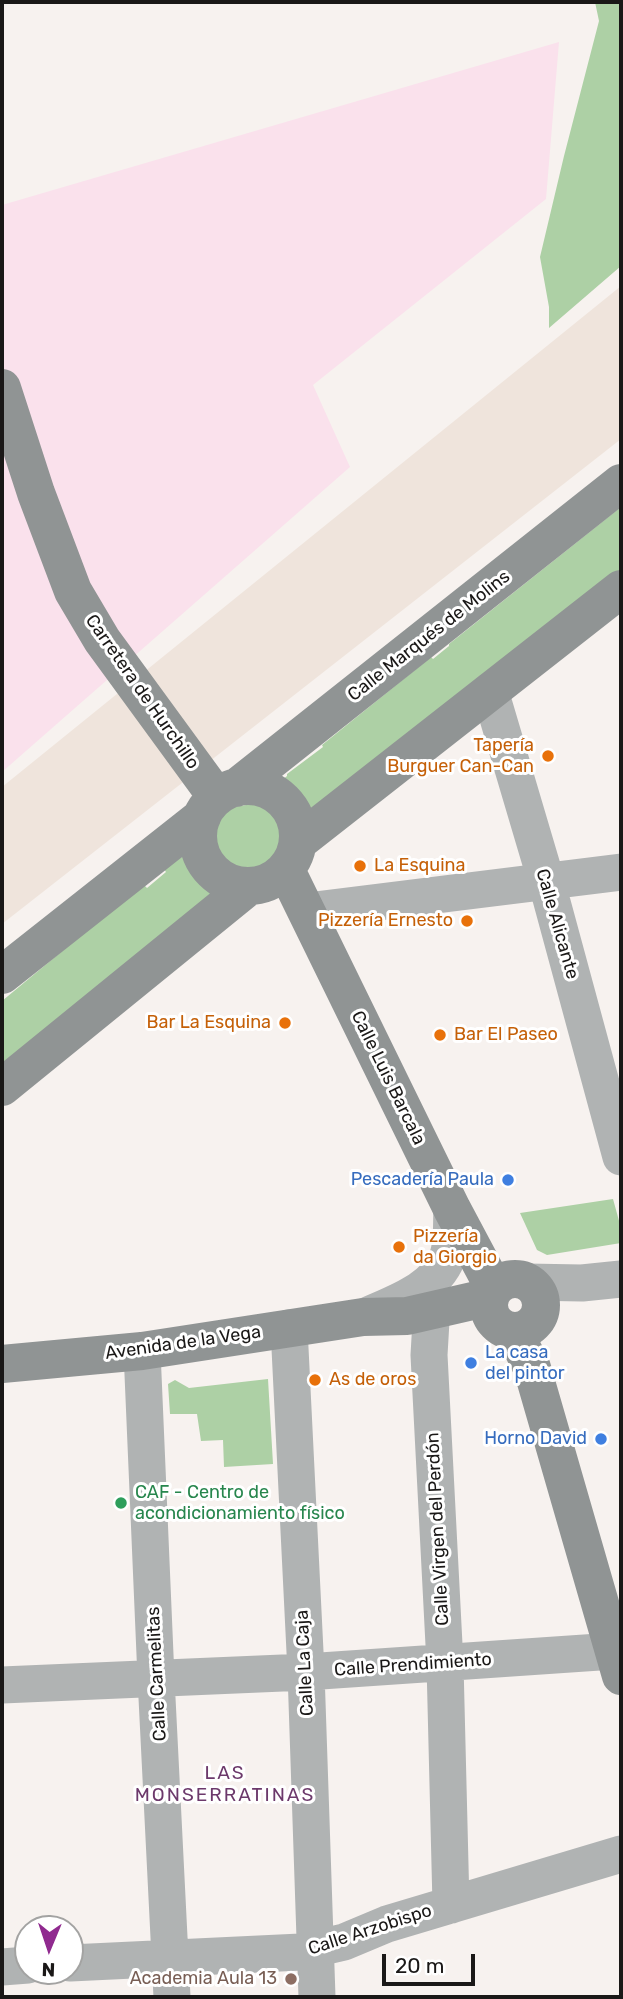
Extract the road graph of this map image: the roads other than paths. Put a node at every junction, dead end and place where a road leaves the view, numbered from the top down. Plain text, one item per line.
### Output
1 (2, 388) edge
2 (621, 483) edge
3 (621, 589) edge
4 (490, 691) junction
5 (218, 800) junction
6 (274, 871) junction
7 (621, 872) edge
8 (546, 880) junction
9 (307, 911) junction
10 (2, 975) edge
11 (2, 1087) edge
12 (621, 1157) edge
13 (452, 1209) junction
14 (621, 1279) edge
15 (513, 1303) junction
16 (363, 1317) junction
17 (419, 1318) junction
18 (289, 1328) junction
19 (142, 1351) junction
20 (2, 1364) edge
21 (445, 1664) junction
22 (619, 1667) edge
23 (306, 1672) junction
24 (156, 1678) junction
25 (2, 1685) edge
26 (621, 1854) edge
27 (451, 1905) junction
28 (316, 1949) junction
29 (170, 1958) junction
30 (84, 1962) edge
31 (172, 1997) edge
32 (317, 1997) edge

1 - 5 street, Carretera de Hurchillo
2 - 5 street, Calle Marqués de Molins
3 - 4 street
4 - 6 street
4 - 8 street, Calle Alicante
5 - 6 street
5 - 6 street
5 - 10 street, Calle Marqués de Molins
6 - 9 street
6 - 11 street
7 - 8 street
8 - 9 street
8 - 12 street, Calle Alicante
9 - 13 street, Calle Luis Barcala
13 - 15 street, Calle Luis Barcala
13 - 16 street, Avenida de la Vega
14 - 15 street, Avenida de la Vega
15 - 17 street, Avenida de la Vega
15 - 22 street
16 - 17 street, Avenida de la Vega
16 - 18 street, Avenida de la Vega
17 - 21 street, Calle Virgen del Perdón
18 - 19 street, Avenida de la Vega
18 - 23 street, Calle La Caja
19 - 20 street, Avenida de la Vega
19 - 24 street, Calle Carmelitas
21 - 22 street, Calle Prendimiento
21 - 23 street, Calle Prendimiento
21 - 27 street, Calle Virgen del Perdón
23 - 24 street, Calle Prendimiento
23 - 28 street, Calle La Caja
24 - 25 street, Calle Prendimiento
24 - 29 street, Calle Carmelitas
26 - 27 street, Calle Arzobispo
27 - 28 street, Calle Arzobispo
28 - 29 street, Calle Arzobispo
28 - 32 street, Calle La Caja
29 - 30 street, Calle Arzobispo
29 - 31 street, Calle Carmelitas

